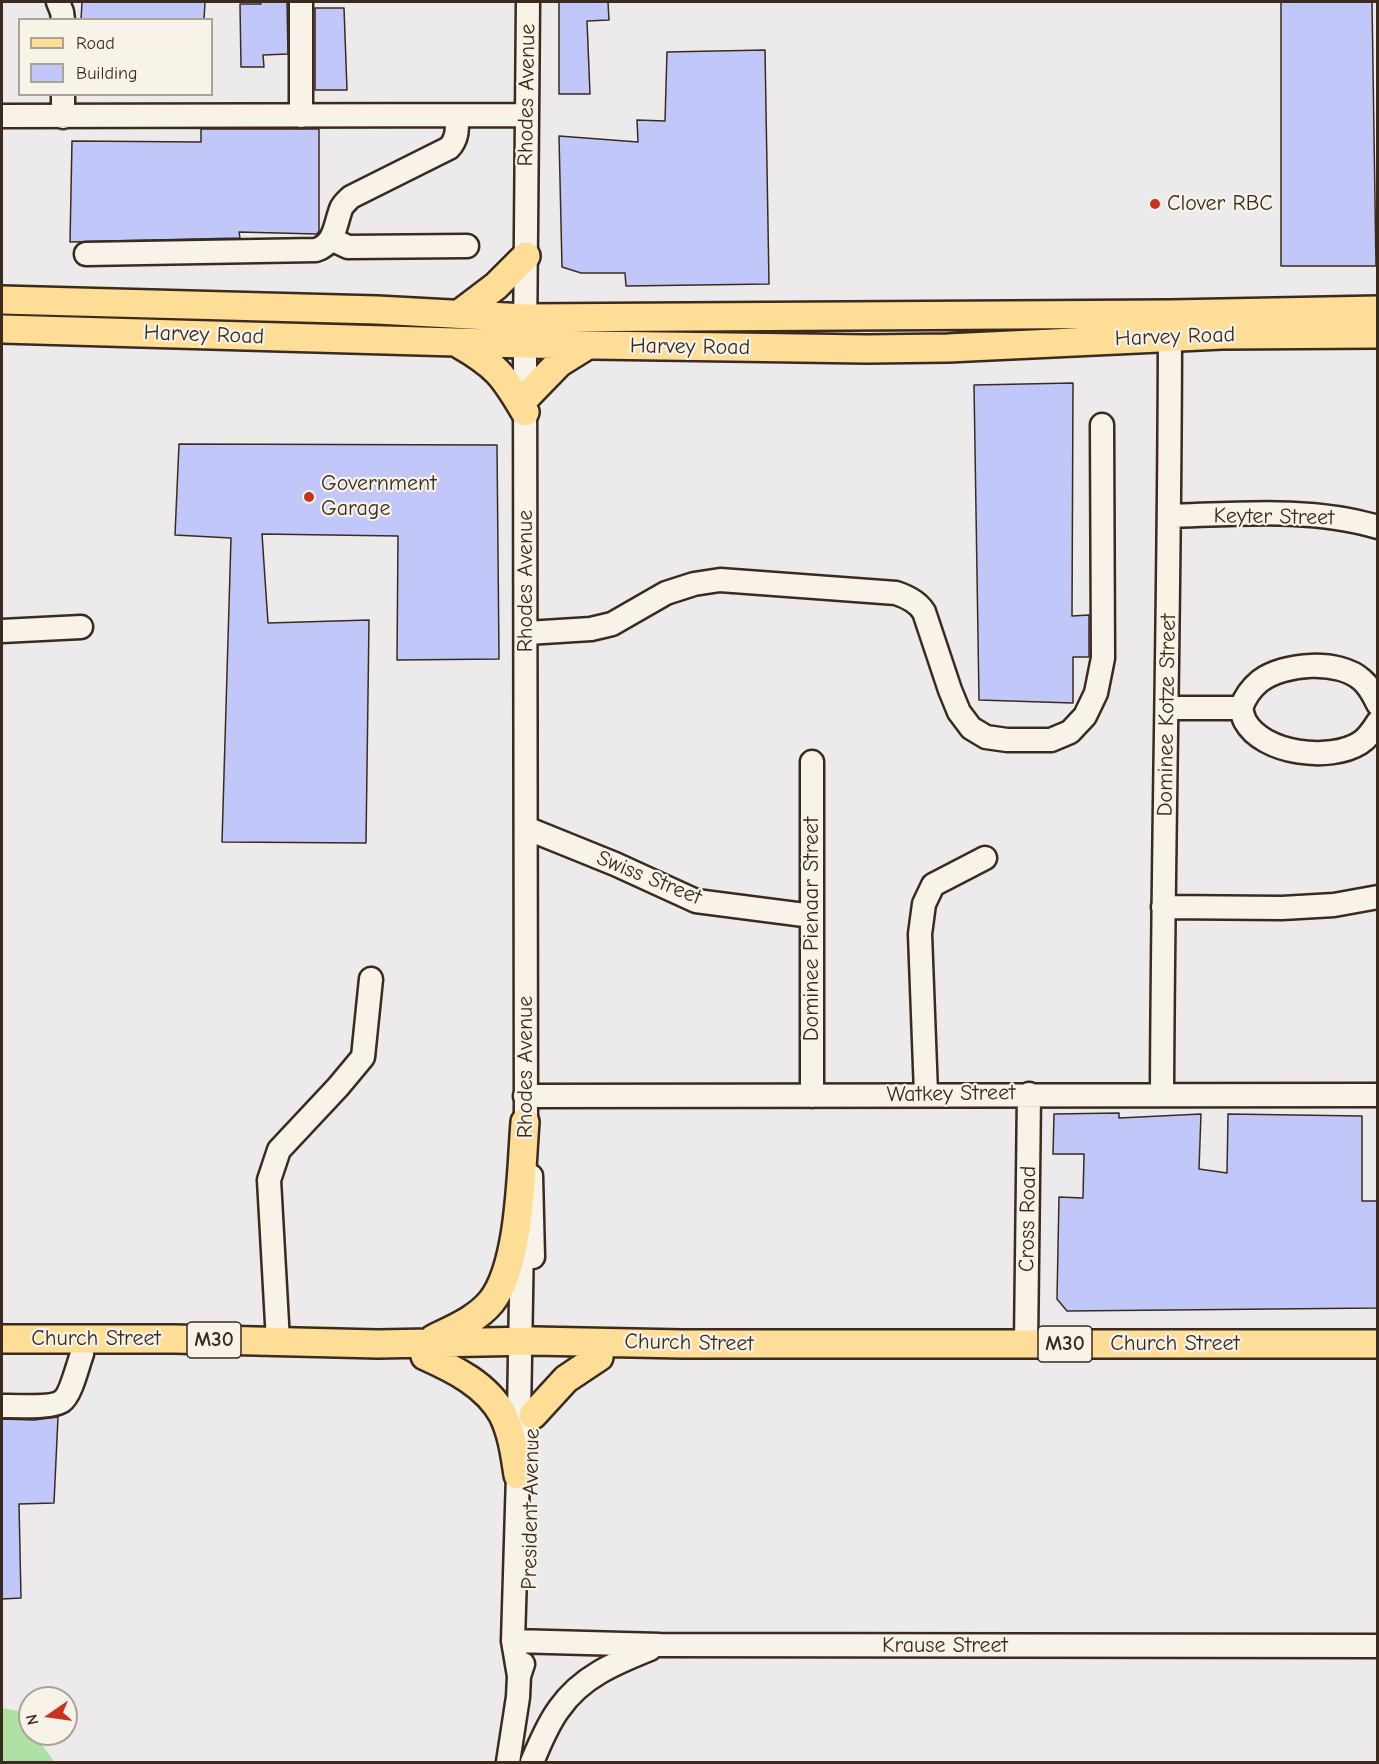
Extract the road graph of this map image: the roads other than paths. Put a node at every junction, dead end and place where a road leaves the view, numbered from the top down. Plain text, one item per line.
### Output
1 (58, 2) edge
2 (301, 2) edge
3 (528, 2) edge
4 (63, 18) edge
5 (63, 106) edge
6 (526, 115) junction
7 (2, 116) edge
8 (301, 116) junction
9 (458, 116) junction
10 (331, 239) junction
11 (467, 246) dead end
12 (87, 254) dead end
13 (526, 256) junction
14 (2, 300) edge
15 (1377, 310) edge
16 (459, 314) junction
17 (1170, 325) junction
18 (2, 329) edge
19 (525, 331) junction
20 (1377, 334) edge
21 (456, 342) junction
22 (588, 345) junction
23 (525, 405) junction
24 (1102, 425) dead end
25 (1169, 516) junction
26 (1377, 527) edge
27 (81, 627) dead end
28 (2, 631) edge
29 (527, 633) junction
30 (1377, 704) edge
31 (1167, 708) junction
32 (1241, 708) junction
33 (1377, 722) edge
34 (812, 762) dead end
35 (526, 828) junction
36 (985, 858) dead end
37 (1377, 897) edge
38 (1163, 907) junction
39 (812, 916) junction
40 (371, 979) dead end
41 (1162, 1093) junction
42 (926, 1094) junction
43 (1029, 1094) junction
44 (1377, 1095) edge
45 (812, 1096) junction
46 (525, 1109) junction
47 (2, 1339) edge
48 (278, 1341) junction
49 (1026, 1344) junction
50 (1377, 1344) edge
51 (175, 1346) junction
52 (426, 1349) junction
53 (527, 1349) junction
54 (82, 1354) junction
55 (2, 1355) edge
56 (599, 1357) junction
57 (1377, 1359) edge
58 (2, 1406) edge
59 (533, 1415) junction
60 (518, 1475) junction
61 (521, 1642) junction
62 (660, 1645) junction
63 (1377, 1647) edge
64 (508, 1762) edge
65 (532, 1762) edge

1 - 4 street
2 - 8 street
3 - 6 street, Rhodes Avenue
5 - 7 street
5 - 8 street
6 - 9 street
6 - 13 street, Rhodes Avenue
8 - 9 street
9 - 10 street
10 - 11 street
10 - 12 street
13 - 16 main road
13 - 19 street, Rhodes Avenue
14 - 16 main road, Harvey Road
15 - 17 main road, Harvey Road
16 - 19 main road, Harvey Road
17 - 19 main road, Harvey Road
17 - 20 main road, Harvey Road
17 - 22 main road, Harvey Road
17 - 25 street, Dominee Kotze Street
18 - 21 main road, Harvey Road
19 - 21 main road, Harvey Road
19 - 22 main road, Harvey Road
19 - 23 street, Rhodes Avenue
21 - 23 main road
22 - 23 main road
23 - 29 street, Rhodes Avenue
24 - 29 street
25 - 26 street, Keyter Street
25 - 31 street, Dominee Kotze Street
27 - 28 street
29 - 35 street, Rhodes Avenue
30 - 32 street
31 - 32 street
31 - 38 street, Dominee Kotze Street
32 - 33 street
34 - 39 street, Dominee Pienaar Street
35 - 39 street, Swiss Street
35 - 46 street, Rhodes Avenue
36 - 42 street
37 - 38 street
38 - 41 street, Dominee Kotze Street
39 - 45 street, Dominee Pienaar Street
40 - 48 street
41 - 43 street, Watkey Street
41 - 44 street, Watkey Street
42 - 43 street, Watkey Street
42 - 45 street, Watkey Street
43 - 49 street, Cross Road
45 - 46 street, Watkey Street
46 - 52 main road
46 - 53 street, Rhodes Avenue
47 - 51 main road, Church Street / M30
48 - 51 main road, Church Street / M30
48 - 52 main road, Church Street / M30
49 - 50 main road, Church Street / M30
49 - 53 main road, Church Street / M30
51 - 52 main road, Church Street / M30
51 - 54 main road, Church Street / M30
52 - 53 main road, Church Street / M30
52 - 60 main road
53 - 56 main road, Church Street / M30
53 - 59 street, President Avenue
53 - 60 street, President Avenue
54 - 55 main road, Church Street / M30
54 - 58 street
56 - 57 main road, Church Street / M30
56 - 59 main road
59 - 61 street, President Avenue
60 - 61 street, President Avenue
61 - 62 street, Krause Street
61 - 64 street, President Avenue
62 - 63 street, Krause Street
62 - 65 street

